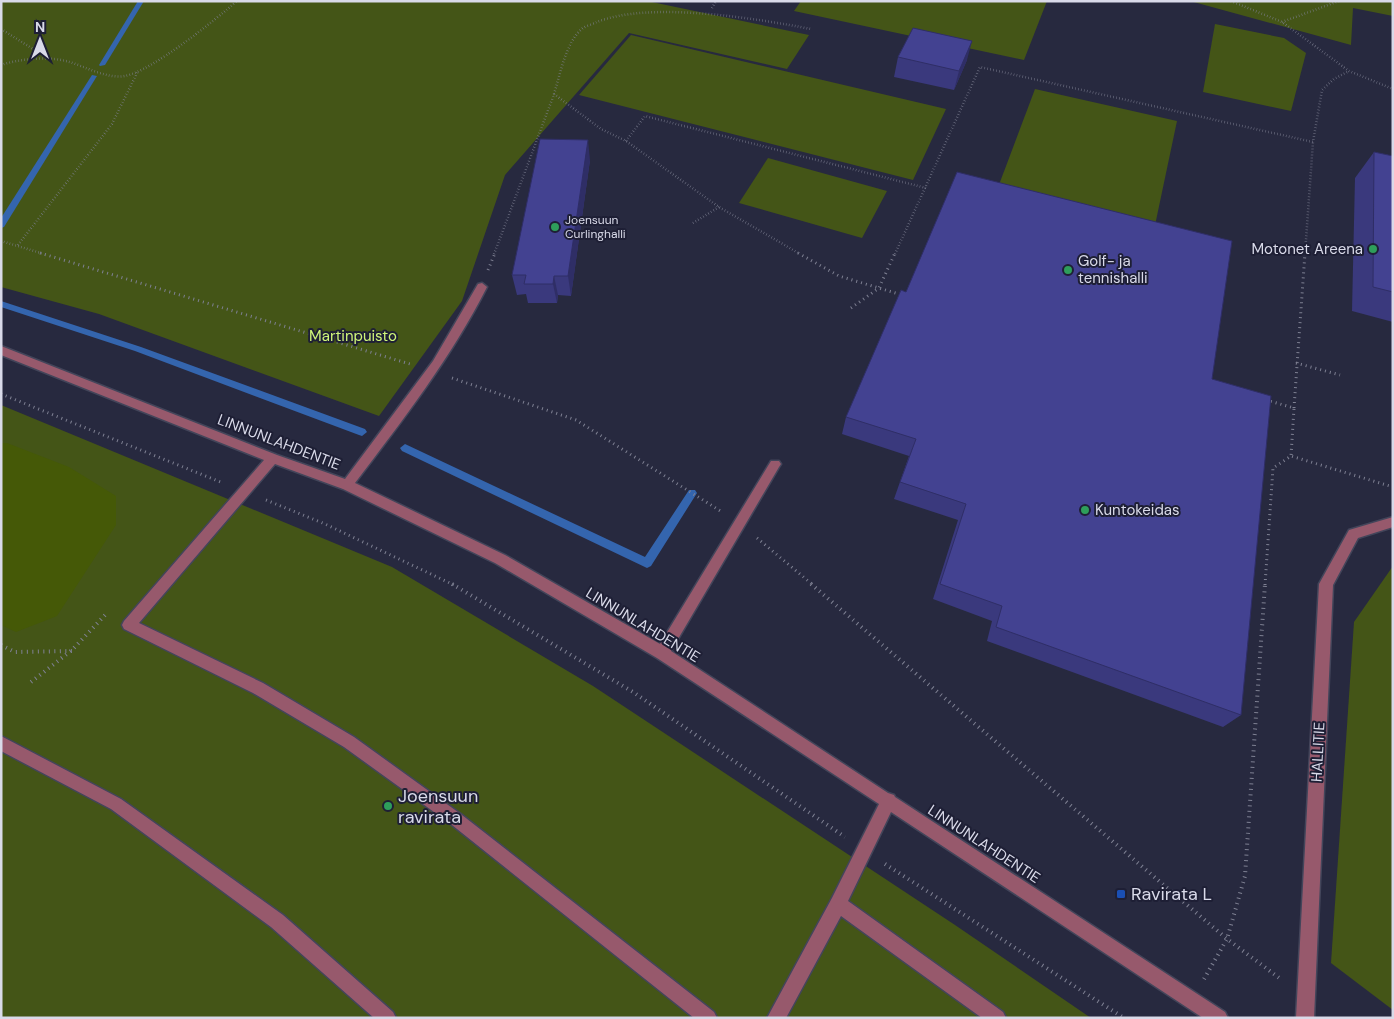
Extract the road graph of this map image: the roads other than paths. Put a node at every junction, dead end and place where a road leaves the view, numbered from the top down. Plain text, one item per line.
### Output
1 (482, 287) road end
2 (1, 350) edge
3 (273, 458) junction
4 (775, 464) dead end
5 (347, 485) junction
6 (1393, 522) edge
7 (662, 653) junction
8 (1, 742) edge
9 (889, 800) junction
10 (838, 904) junction
11 (387, 1018) edge
12 (708, 1018) edge
13 (776, 1018) edge
14 (997, 1018) edge
15 (1219, 1018) edge
16 (1305, 1018) edge

1 - 5 street
2 - 3 street, LINNUNLAHDENTIE
3 - 5 street, LINNUNLAHDENTIE
3 - 12 street
4 - 7 street
5 - 7 street, LINNUNLAHDENTIE
6 - 16 street, HALLITIE
7 - 9 street, LINNUNLAHDENTIE
8 - 11 street
9 - 10 street
9 - 15 street, LINNUNLAHDENTIE
10 - 13 street
10 - 14 street

